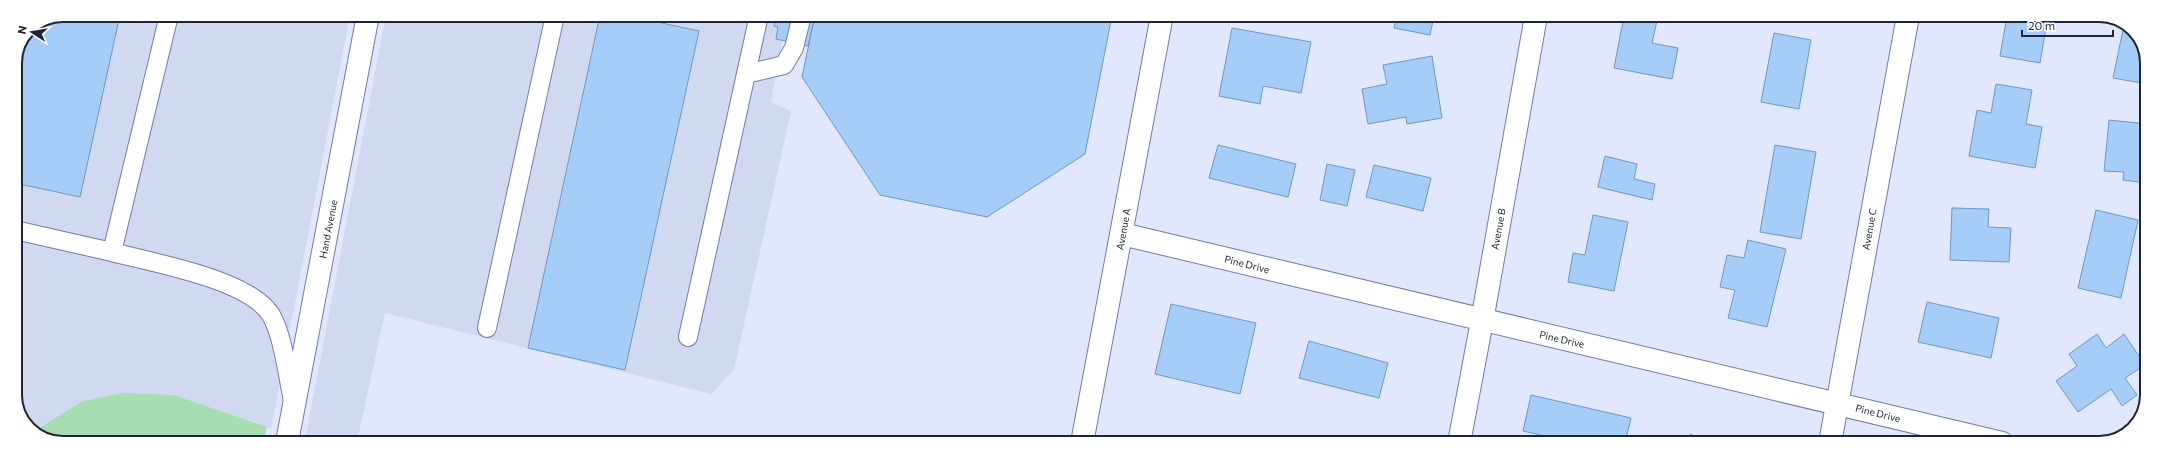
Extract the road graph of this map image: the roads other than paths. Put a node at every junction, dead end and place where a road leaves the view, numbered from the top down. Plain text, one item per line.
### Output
1 (167, 22) edge
2 (367, 22) edge
3 (553, 22) edge
4 (757, 22) edge
5 (800, 22) edge
6 (1161, 22) edge
7 (1535, 22) edge
8 (1907, 22) edge
9 (746, 74) junction
10 (22, 232) edge
11 (1122, 234) junction
12 (112, 252) junction
13 (1482, 321) junction
14 (486, 328) dead end
15 (688, 337) dead end
16 (1837, 403) junction
17 (294, 407) junction
18 (288, 436) edge
19 (1083, 436) edge
20 (1459, 436) edge
21 (1831, 436) edge
22 (1973, 436) edge

1 - 12 lane
2 - 17 street, Hand Avenue
3 - 14 lane
4 - 9 lane
5 - 9 lane
6 - 11 street, Avenue A
7 - 13 street, Avenue B
8 - 16 street, Avenue C
9 - 15 lane
10 - 12 lane
11 - 13 street, Pine Drive
11 - 19 street, Avenue A
12 - 17 lane
13 - 16 street, Pine Drive
13 - 20 street, Avenue B
16 - 21 street, Avenue C
16 - 22 street, Pine Drive
17 - 18 street, Hand Avenue

